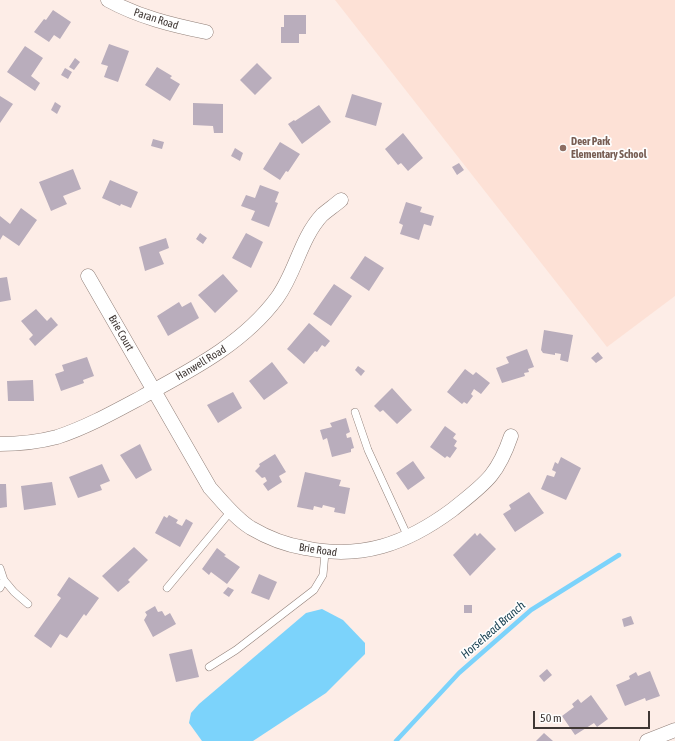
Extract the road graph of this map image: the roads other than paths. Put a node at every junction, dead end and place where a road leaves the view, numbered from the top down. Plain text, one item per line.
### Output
1 (108, 0) edge
2 (206, 32) dead end
3 (341, 200) dead end
4 (88, 276) dead end
5 (154, 390) junction
6 (355, 412) dead end
7 (510, 436) dead end
8 (0, 444) edge
9 (231, 511) junction
10 (408, 537) junction
11 (325, 553) junction
12 (0, 568) edge
13 (4, 580) junction
14 (0, 588) edge
15 (166, 588) dead end
16 (28, 604) dead end
17 (209, 666) dead end
18 (675, 730) edge
19 (646, 741) edge

1 - 2 street, Paran Road
3 - 5 street, Hanwell Road
4 - 5 street, Brie Court
5 - 8 street, Hanwell Road
5 - 9 street, Brie Road
6 - 10 lane
7 - 10 street, Brie Road
9 - 11 street, Brie Road
9 - 15 lane
10 - 11 street, Brie Road
11 - 17 lane
12 - 13 lane
13 - 14 lane
13 - 16 lane
18 - 19 street

